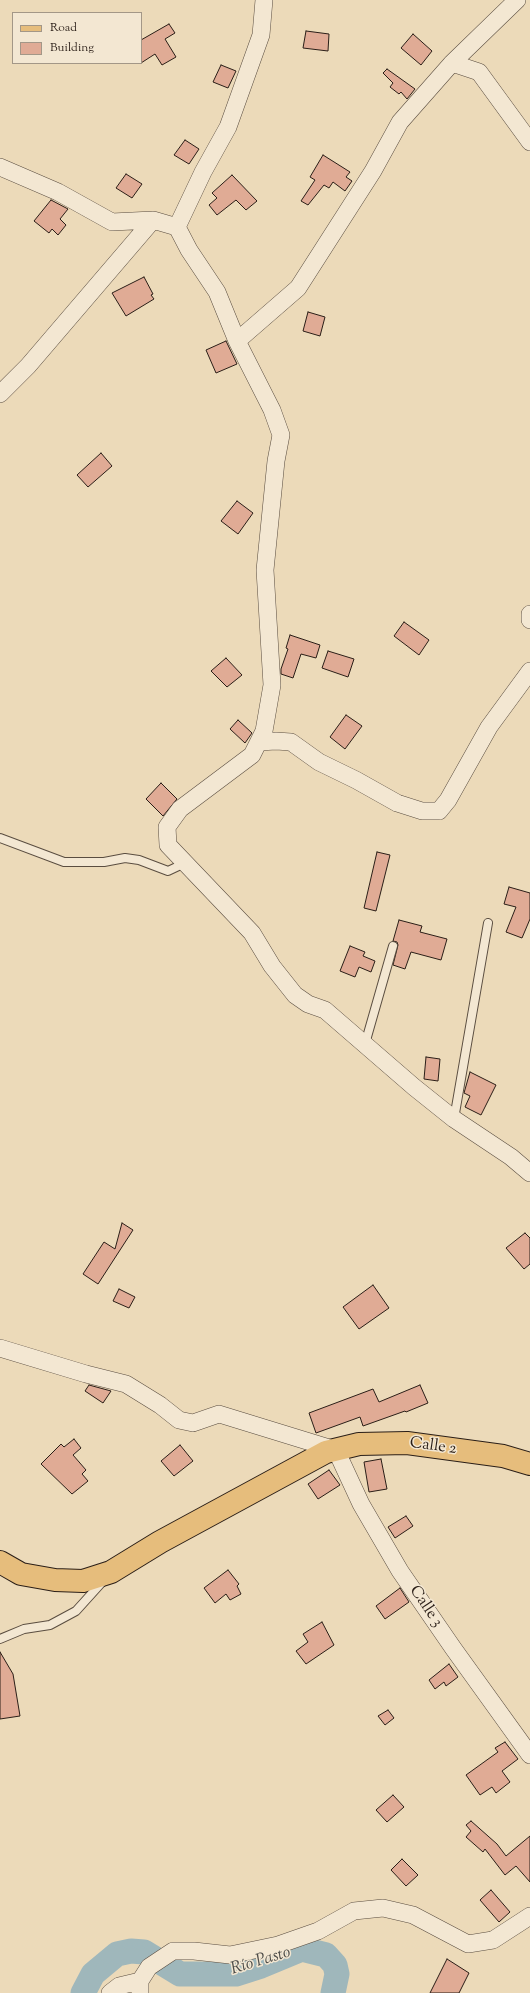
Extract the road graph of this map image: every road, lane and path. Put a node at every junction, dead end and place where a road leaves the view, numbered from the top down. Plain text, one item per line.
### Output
1 (264, 0) edge
2 (517, 0) edge
3 (452, 63) junction
4 (530, 142) edge
5 (0, 167) edge
6 (153, 220) junction
7 (177, 228) junction
8 (237, 341) junction
9 (0, 394) edge
10 (530, 614) edge
11 (530, 620) edge
12 (530, 671) edge
13 (258, 742) junction
14 (0, 838) edge
15 (185, 863) junction
16 (488, 923) dead end
17 (393, 946) dead end
18 (365, 1044) junction
19 (454, 1120) junction
20 (530, 1173) edge
21 (2, 1352) edge
22 (336, 1450) junction
23 (530, 1464) edge
24 (0, 1562) edge
25 (111, 1572) junction
26 (0, 1639) edge
27 (530, 1755) edge
28 (530, 1916) edge
29 (140, 1987) edge
30 (110, 1993) edge

1 - 7 street
2 - 3 street
3 - 4 street
3 - 8 street
5 - 6 street
6 - 7 street
6 - 9 street
7 - 8 street
8 - 13 street
10 - 11 street
12 - 13 street
13 - 15 street
14 - 15 lane
15 - 18 street
16 - 19 lane
17 - 18 lane
18 - 19 street
19 - 20 street
21 - 22 street
22 - 23 main road, Calle 2
22 - 25 main road, Calle 2
22 - 27 street, Calle 3
24 - 25 main road, Calle 2
25 - 26 lane
28 - 29 street
29 - 30 street

